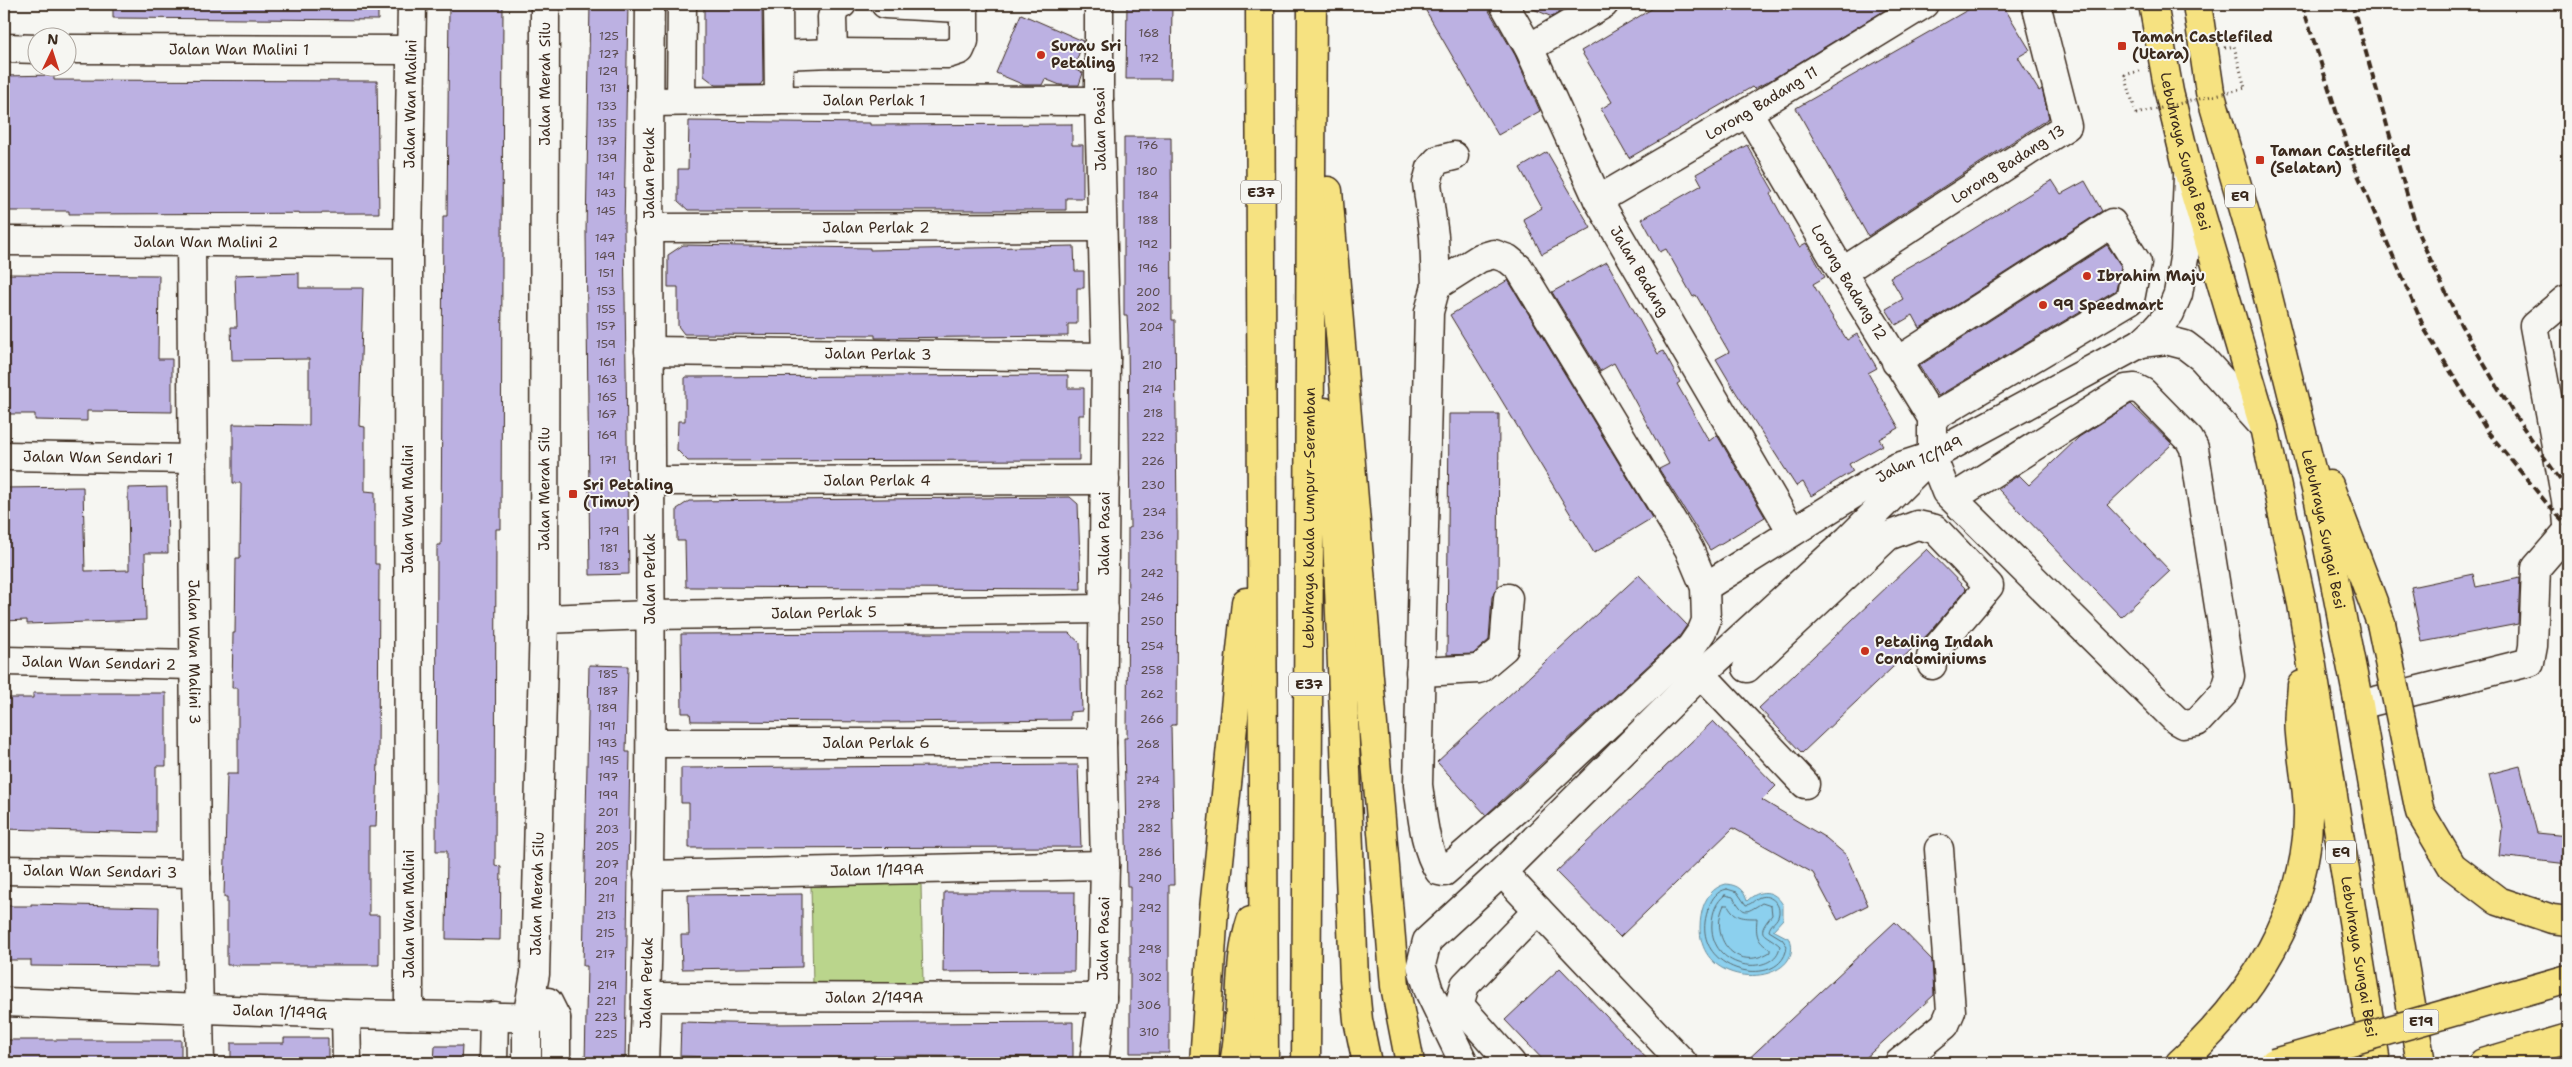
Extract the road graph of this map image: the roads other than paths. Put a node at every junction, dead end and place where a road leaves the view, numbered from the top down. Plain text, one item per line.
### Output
1 (412, 4) edge
2 (545, 4) edge
3 (650, 4) edge
4 (682, 4) edge
5 (778, 4) edge
6 (842, 4) edge
7 (885, 4) edge
8 (1099, 4) edge
9 (1260, 4) edge
10 (1312, 4) edge
11 (1504, 4) edge
12 (1604, 4) edge
13 (1924, 4) edge
14 (2036, 4) edge
15 (2153, 4) edge
16 (2196, 4) edge
17 (4, 48) edge
18 (28, 48) edge
19 (1529, 48) junction
20 (78, 49) edge
21 (411, 50) junction
22 (833, 53) junction
23 (779, 55) junction
24 (1313, 93) junction
25 (779, 100) junction
26 (681, 101) junction
27 (649, 102) junction
28 (1098, 102) junction
29 (1748, 112) junction
30 (1454, 156) dead end
31 (2188, 170) junction
32 (1598, 200) junction
33 (1102, 227) junction
34 (648, 228) junction
35 (4, 241) edge
36 (191, 242) junction
37 (408, 243) junction
38 (1842, 272) junction
39 (1436, 286) junction
40 (2568, 299) edge
41 (1312, 304) junction
42 (2141, 343) junction
43 (649, 351) junction
44 (1106, 357) junction
45 (1896, 362) junction
46 (2291, 386) junction
47 (1932, 418) junction
48 (2264, 427) junction
49 (1262, 450) junction
50 (4, 456) edge
51 (1932, 456) junction
52 (193, 459) junction
53 (1105, 480) junction
54 (651, 481) junction
55 (1891, 496) junction
56 (1953, 498) junction
57 (1917, 525) junction
58 (2568, 525) edge
59 (2568, 531) edge
60 (1792, 532) junction
61 (1705, 587) junction
62 (1508, 598) dead end
63 (1104, 609) junction
64 (650, 615) junction
65 (544, 619) junction
66 (2307, 641) junction
67 (4, 661) edge
68 (194, 664) junction
69 (1932, 665) dead end
70 (1747, 668) dead end
71 (1420, 672) junction
72 (1701, 674) junction
73 (2359, 705) junction
74 (651, 743) junction
75 (1102, 744) junction
76 (1806, 784) dead end
77 (1939, 849) dead end
78 (1105, 865) junction
79 (4, 870) edge
80 (1502, 872) junction
81 (196, 873) junction
82 (648, 875) junction
83 (1262, 888) junction
84 (1538, 910) junction
85 (2568, 921) edge
86 (535, 974) junction
87 (2568, 979) edge
88 (646, 997) junction
89 (1102, 998) junction
90 (4, 1002) edge
91 (199, 1008) junction
92 (346, 1014) junction
93 (409, 1015) junction
94 (494, 1016) junction
95 (526, 1018) junction
96 (556, 1018) junction
97 (2568, 1038) edge
98 (200, 1063) edge
99 (347, 1063) edge
100 (493, 1063) edge
101 (527, 1063) edge
102 (556, 1063) edge
103 (644, 1063) edge
104 (1094, 1063) edge
105 (1204, 1063) edge
106 (1234, 1063) edge
107 (1264, 1063) edge
108 (1306, 1063) edge
109 (1367, 1063) edge
110 (1410, 1063) edge
111 (1464, 1063) edge
112 (1511, 1063) edge
113 (1683, 1063) edge
114 (1899, 1063) edge
115 (2180, 1063) edge
116 (2274, 1063) edge
117 (2376, 1063) edge
118 (2421, 1063) edge
119 (2483, 1063) edge

1 - 21 street, Jalan Wan Malini
2 - 65 street, Jalan Merah Silu
3 - 27 street, Jalan Perlak
4 - 26 street
5 - 23 street
6 - 22 street
7 - 22 street
8 - 28 street, Jalan Pasai
9 - 49 highway, E37
10 - 24 highway, Lebuhraya Kuala Lumpur–Seremban / E37
11 - 19 street, Jalan Badang
12 - 19 street
13 - 29 street, Lorong Badang 11
14 - 38 street, Lorong Badang 13
15 - 31 highway, Lebuhraya Sungai Besi / E9
16 - 46 highway, Lebuhraya Sungai Besi / E9
17 - 18 street
19 - 32 street, Jalan Badang
20 - 21 street, Jalan Wan Malini 1
21 - 37 street, Jalan Wan Malini
22 - 23 street
23 - 25 street
24 - 41 highway, Lebuhraya Kuala Lumpur–Seremban / E37
24 - 110 highway
25 - 26 street, Jalan Perlak 1
25 - 28 street, Jalan Perlak 1
26 - 27 street, Jalan Perlak 1
27 - 34 street, Jalan Perlak
28 - 33 street, Jalan Pasai
29 - 32 street, Lorong Badang 11
29 - 38 street, Lorong Badang 12
30 - 39 street
31 - 42 street, Jalan 1C/149
31 - 48 highway, Lebuhraya Sungai Besi / E9
32 - 60 street, Jalan Badang
33 - 34 street, Jalan Perlak 2
33 - 44 street, Jalan Pasai
34 - 43 street, Jalan Perlak
35 - 36 street, Jalan Wan Malini 2
36 - 37 street, Jalan Wan Malini 2
36 - 52 street, Jalan Wan Malini 3
37 - 93 street, Jalan Wan Malini
38 - 45 street, Lorong Badang 12
39 - 61 street
39 - 71 street
40 - 58 street
41 - 108 highway, Lebuhraya Kuala Lumpur–Seremban / E37
41 - 109 highway
42 - 48 street, Jalan 1C/149
42 - 51 street, Jalan 1C/149
43 - 44 street, Jalan Perlak 3
43 - 54 street, Jalan Perlak
44 - 53 street, Jalan Pasai
45 - 47 street, Lorong Badang 12
45 - 47 street
46 - 73 highway, Lebuhraya Sungai Besi / E9
46 - 85 highway, bridge
47 - 51 street
48 - 66 highway, Lebuhraya Sungai Besi / E9
49 - 83 highway, E37
49 - 105 highway
50 - 52 street, Jalan Wan Sendari 1
51 - 55 street
51 - 56 street
51 - 60 street, Jalan 1C/149
52 - 68 street, Jalan Wan Malini 3
53 - 54 street, Jalan Perlak 4
53 - 63 street, Jalan Pasai
54 - 64 street, Jalan Perlak
55 - 57 street
55 - 72 street
56 - 56 street
57 - 69 street
57 - 70 street
59 - 73 street
60 - 61 street, Jalan 1C/149
61 - 71 street
62 - 71 street
63 - 64 street, Jalan Perlak 5
63 - 75 street, Jalan Pasai
64 - 65 street, Jalan Perlak 5
64 - 74 street, Jalan Perlak
65 - 86 street, Jalan Merah Silu
66 - 115 highway
66 - 117 highway, Lebuhraya Sungai Besi / E9
67 - 68 street, Jalan Wan Sendari 2
68 - 81 street, Jalan Wan Malini 3
72 - 76 street
72 - 80 street
73 - 118 highway, Lebuhraya Sungai Besi / E9
74 - 75 street, Jalan Perlak 6
74 - 82 street, Jalan Perlak
75 - 78 street, Jalan Pasai
77 - 114 street
78 - 82 street, Jalan 1/149A
78 - 89 street, Jalan Pasai
79 - 81 street, Jalan Wan Sendari 3
80 - 84 street
80 - 111 street
81 - 91 street, Jalan Wan Malini 3
82 - 88 street, Jalan Perlak
83 - 106 highway
83 - 107 highway, E37
84 - 112 street
84 - 113 street
86 - 95 street, Jalan Merah Silu
86 - 96 street, Jalan Merah Silu
87 - 116 highway, E19, bridge
88 - 89 street, Jalan 2/149A
88 - 103 street, Jalan Perlak
89 - 104 street, Jalan Pasai
90 - 91 street, Jalan 1/149G
91 - 92 street, Jalan 1/149G
91 - 98 street, Jalan Wan Malini 3
92 - 93 street, Jalan 1/149G
92 - 99 street
93 - 94 street, Jalan 1/149G
94 - 95 street, Jalan 1/149G
94 - 100 street
95 - 96 street, Jalan 1/149G
95 - 101 street, Jalan Merah Silu
96 - 102 street
97 - 119 highway

